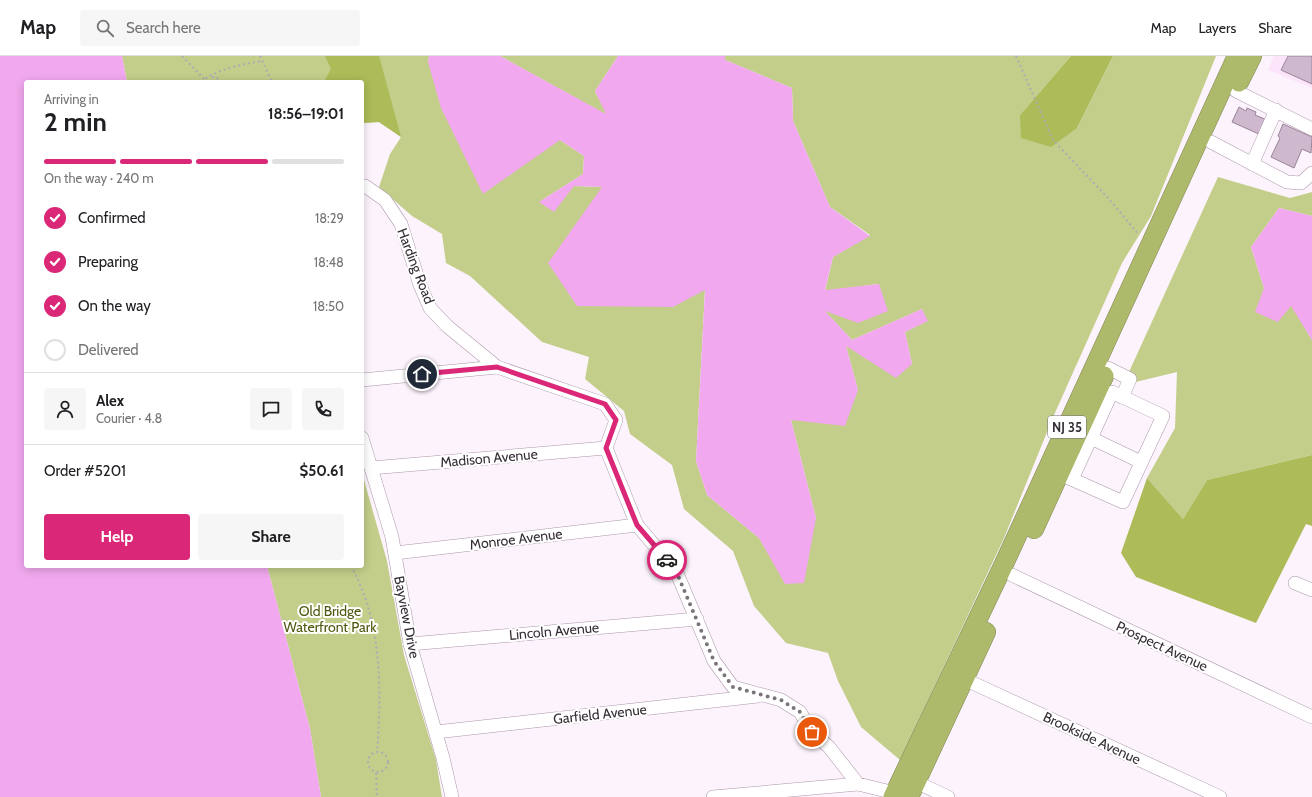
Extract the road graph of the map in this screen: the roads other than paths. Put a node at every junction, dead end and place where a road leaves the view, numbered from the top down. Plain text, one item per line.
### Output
1 (1237, 56) edge
2 (1252, 56) edge
3 (1236, 91) junction
4 (1276, 110) junction
5 (1312, 129) edge
6 (1210, 142) junction
7 (1252, 164) junction
8 (1312, 173) edge
9 (364, 186) edge
10 (497, 367) junction
11 (1108, 368) junction
12 (364, 380) edge
13 (1111, 391) junction
14 (1085, 435) junction
15 (364, 444) edge
16 (606, 448) junction
17 (1141, 462) junction
18 (372, 468) junction
19 (1066, 476) junction
20 (637, 525) junction
21 (395, 553) junction
22 (1012, 575) junction
23 (1295, 583) dead end
24 (1312, 590) edge
25 (697, 619) junction
26 (410, 644) junction
27 (964, 679) junction
28 (764, 696) junction
29 (1312, 716) edge
30 (436, 732) junction
31 (858, 784) junction
32 (903, 792) edge
33 (452, 797) edge
34 (713, 797) edge
35 (948, 797) edge
36 (1220, 797) edge

1 - 32 highway, NJ 35
2 - 3 highway, NJ 35
3 - 4 street
3 - 6 highway, NJ 35
4 - 5 street
4 - 7 street
6 - 7 street
6 - 11 highway, NJ 35
7 - 8 street
9 - 10 street, Harding Road
10 - 12 street
10 - 16 street, Harding Road
11 - 13 highway, NJ 35
11 - 13 street
13 - 14 highway, NJ 35
13 - 17 street
14 - 17 street
14 - 19 highway, NJ 35
15 - 18 street, Bayview Drive
16 - 18 street, Madison Avenue
16 - 20 street
17 - 19 street
18 - 21 street, Bayview Drive
19 - 22 highway, NJ 35
20 - 21 street, Monroe Avenue
20 - 25 street
21 - 26 street, Bayview Drive
22 - 27 highway, NJ 35
22 - 29 street, Prospect Avenue
23 - 24 street
25 - 26 street, Lincoln Avenue
25 - 28 street
26 - 30 street, Bayview Drive
27 - 32 highway, NJ 35
27 - 36 street, Brookside Avenue
28 - 30 street, Garfield Avenue
28 - 31 street
30 - 33 street, Bayview Drive
31 - 32 street
31 - 34 street
32 - 35 street

